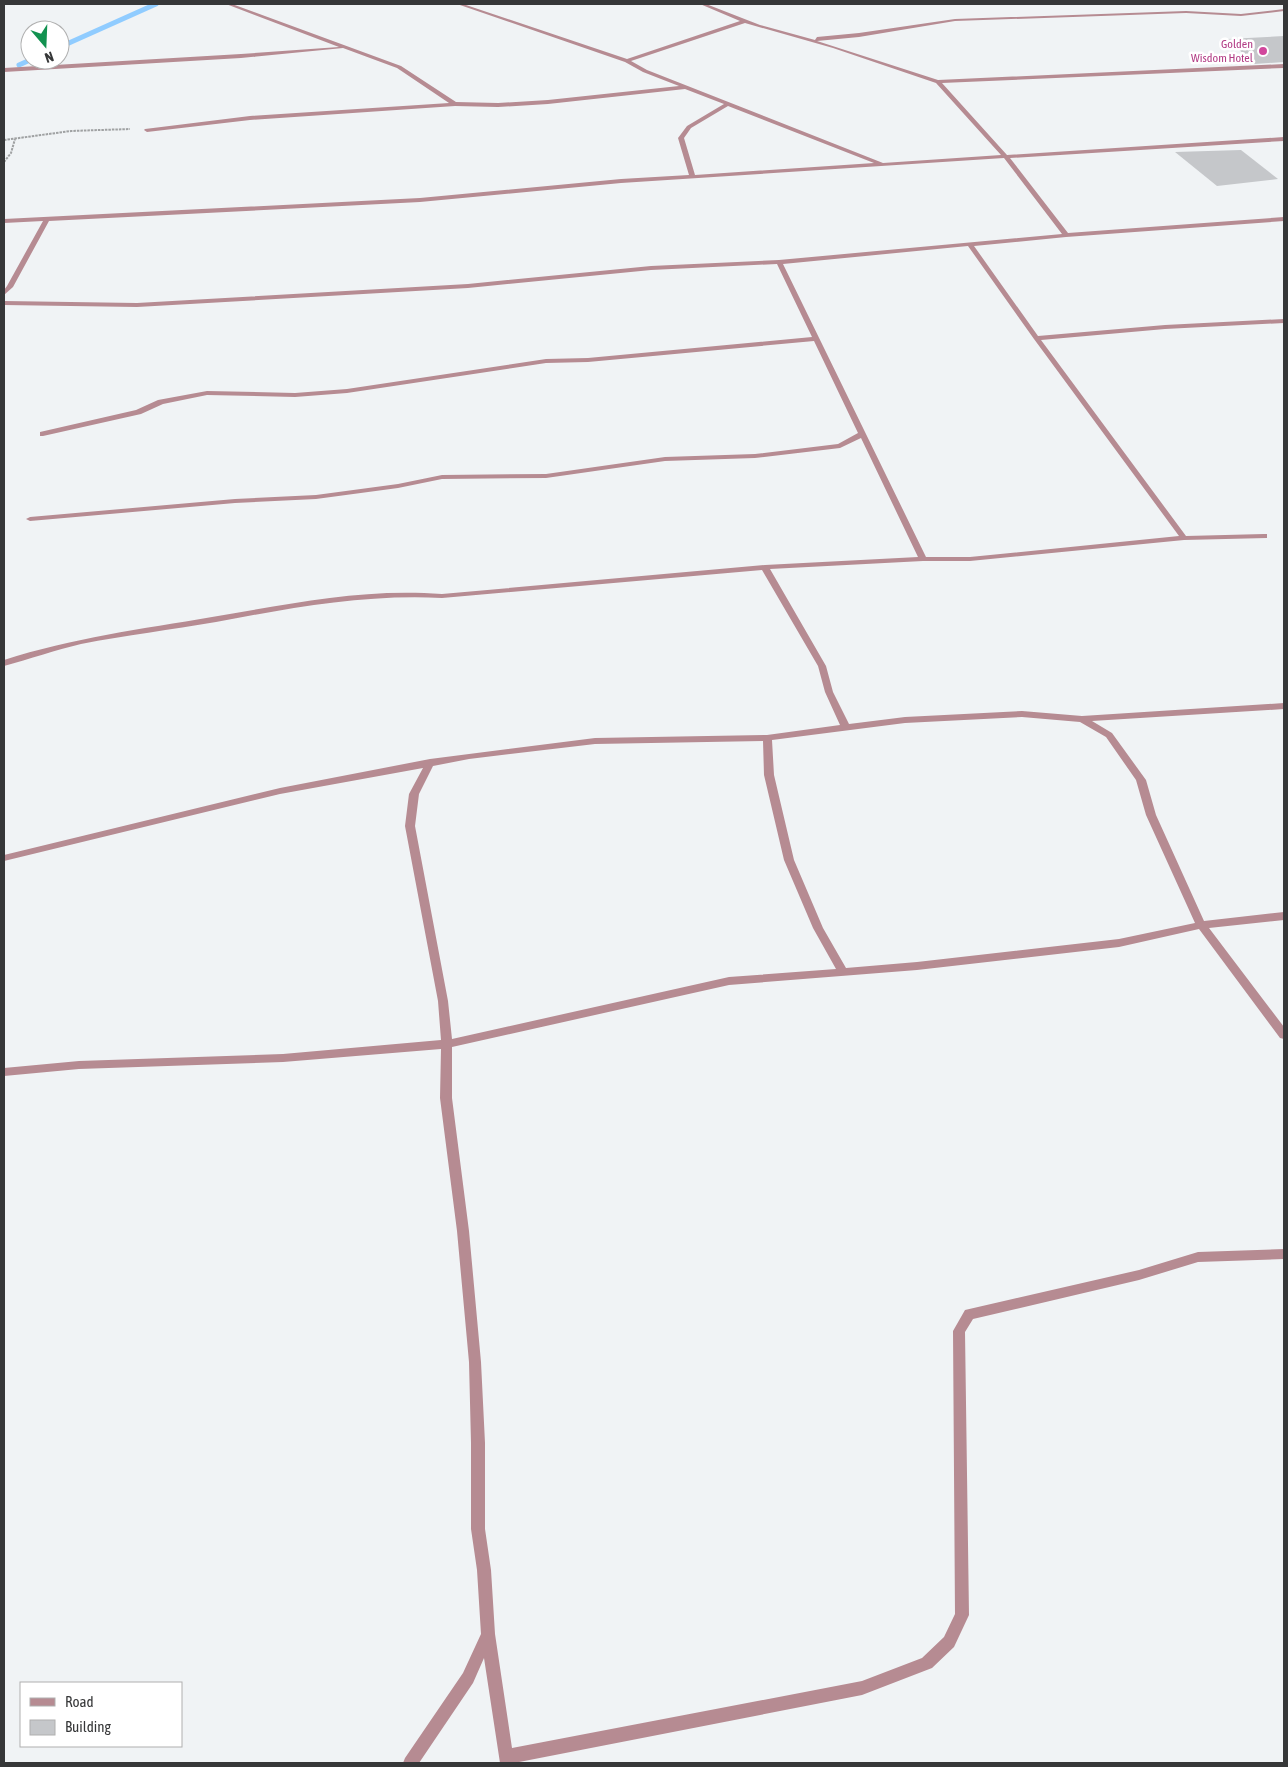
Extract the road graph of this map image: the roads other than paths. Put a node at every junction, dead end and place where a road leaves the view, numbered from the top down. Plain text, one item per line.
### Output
1 (228, 4) edge
2 (459, 4) edge
3 (702, 4) edge
4 (1284, 10) edge
5 (745, 21) junction
6 (803, 39) junction
7 (345, 48) junction
8 (627, 61) junction
9 (1284, 66) edge
10 (4, 70) edge
11 (938, 82) junction
12 (685, 87) junction
13 (729, 103) junction
14 (455, 104) junction
15 (147, 130) dead end
16 (1284, 139) edge
17 (1006, 158) junction
18 (885, 165) junction
19 (694, 177) junction
20 (47, 219) junction
21 (1284, 219) edge
22 (4, 222) edge
23 (1066, 235) junction
24 (970, 244) junction
25 (779, 262) junction
26 (4, 293) edge
27 (4, 303) edge
28 (1284, 321) edge
29 (1036, 338) junction
30 (817, 339) junction
31 (43, 434) dead end
32 (863, 434) junction
33 (30, 518) dead end
34 (1264, 536) dead end
35 (1184, 538) junction
36 (923, 558) junction
37 (765, 568) junction
38 (4, 663) edge
39 (1284, 706) edge
40 (1082, 720) junction
41 (846, 727) junction
42 (767, 738) junction
43 (430, 762) junction
44 (4, 858) edge
45 (1284, 916) edge
46 (1201, 925) junction
47 (843, 972) junction
48 (1284, 1034) edge
49 (447, 1044) junction
50 (4, 1072) edge
51 (1284, 1254) edge
52 (488, 1634) junction
53 (507, 1760) edge
54 (410, 1763) edge

1 - 7 street
2 - 8 street
3 - 5 street
4 - 6 street
5 - 6 street
5 - 8 street
6 - 11 street
7 - 10 street
7 - 14 street
8 - 12 street
9 - 11 street
11 - 17 street
12 - 13 street
12 - 14 street
13 - 18 street
13 - 19 street
14 - 15 street
16 - 17 street
17 - 18 street
17 - 23 street
18 - 19 street
19 - 20 street
20 - 22 street
20 - 26 street
21 - 23 street
23 - 24 street
24 - 25 street
24 - 29 street
25 - 27 street
25 - 30 street
28 - 29 street
29 - 35 street
30 - 31 street
30 - 32 street
32 - 33 street
32 - 36 street
34 - 35 street
35 - 36 street
36 - 37 street
37 - 38 street
37 - 41 street
39 - 40 street
40 - 41 street
40 - 46 street
41 - 42 street
42 - 43 street
42 - 47 street
43 - 44 street
43 - 49 street
45 - 46 street
46 - 47 street
46 - 48 street
47 - 49 street
49 - 50 street
49 - 52 street
51 - 53 street
52 - 53 street
52 - 54 street

